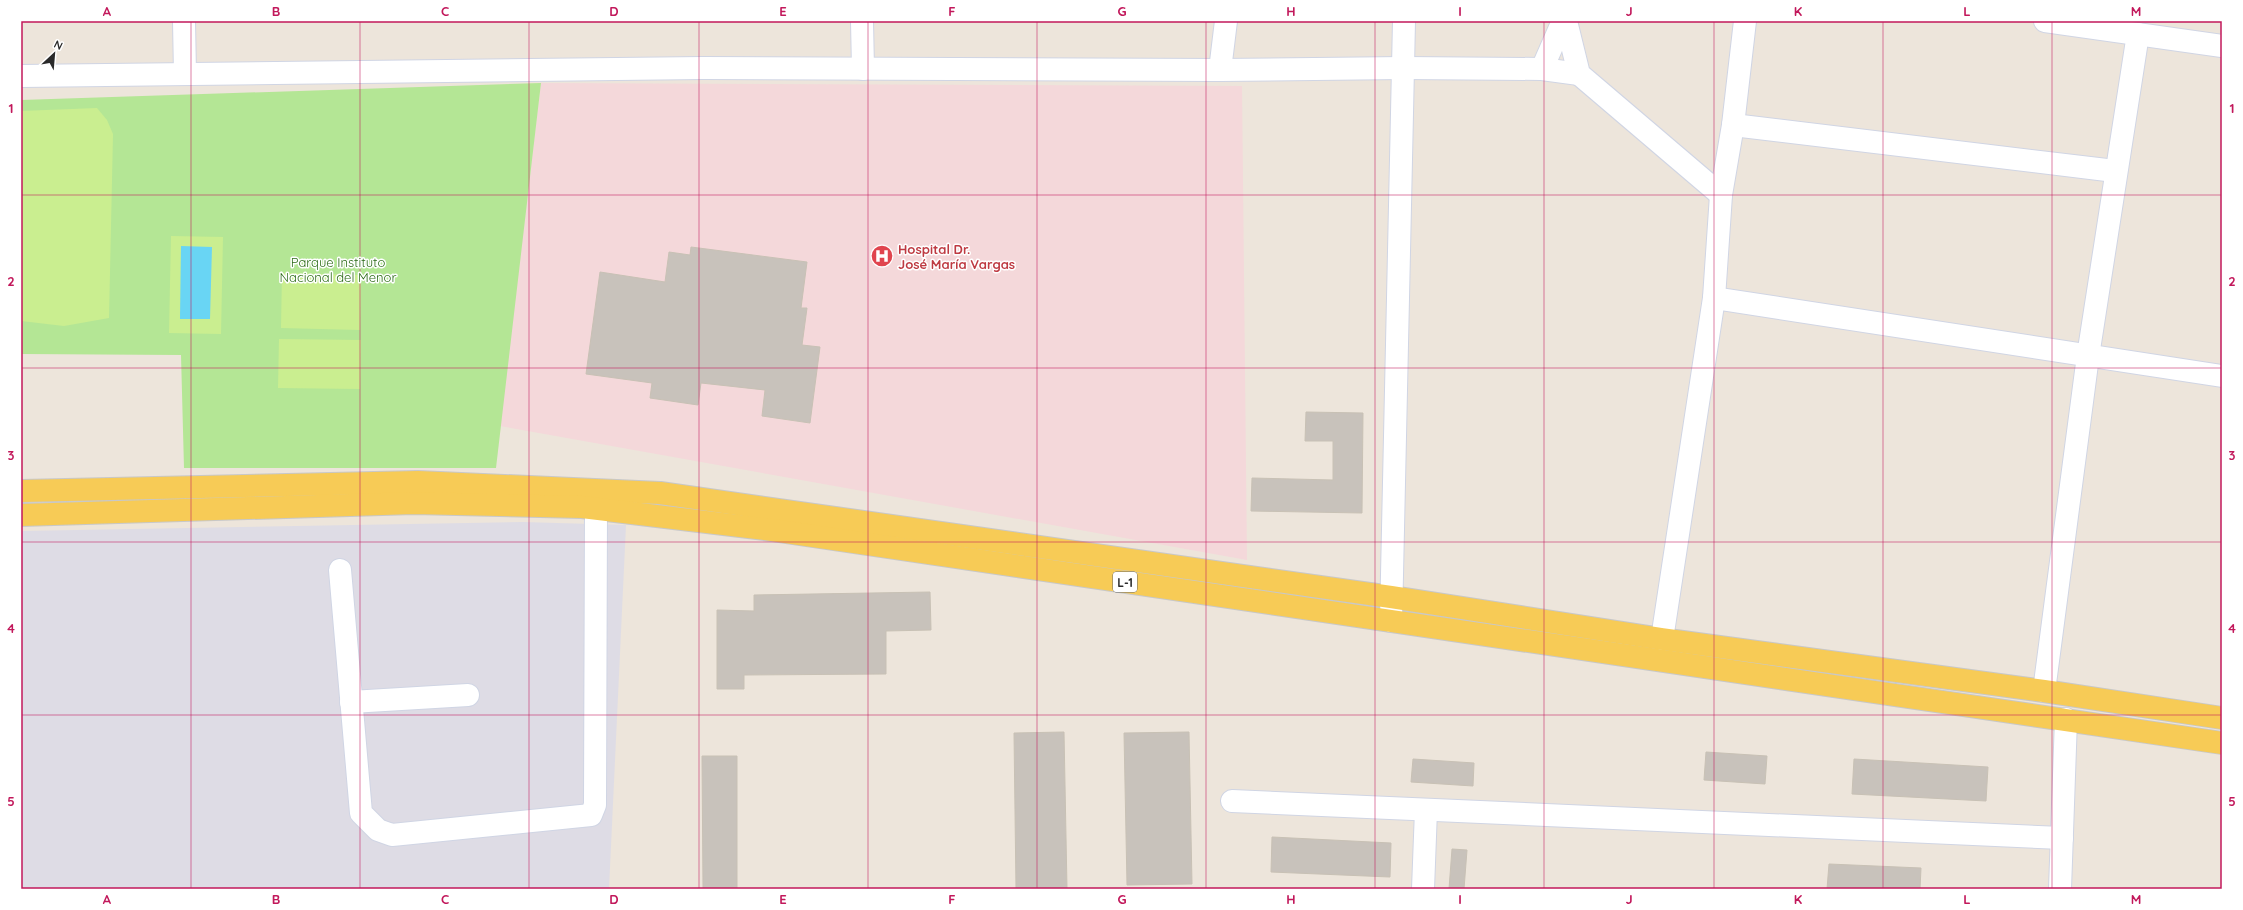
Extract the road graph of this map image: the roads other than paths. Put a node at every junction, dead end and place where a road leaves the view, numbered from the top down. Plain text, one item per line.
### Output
1 (184, 21) edge
2 (862, 21) edge
3 (1226, 21) edge
4 (1404, 21) edge
5 (1564, 21) edge
6 (1745, 21) edge
7 (2045, 21) edge
8 (2151, 30) edge
9 (2222, 46) edge
10 (1404, 68) junction
11 (863, 69) junction
12 (1542, 69) junction
13 (1220, 70) junction
14 (186, 74) junction
15 (1579, 74) junction
16 (21, 76) edge
17 (1733, 125) junction
18 (2115, 171) junction
19 (1721, 195) junction
20 (1714, 298) junction
21 (2088, 356) junction
22 (2222, 376) edge
23 (21, 491) edge
24 (596, 509) junction
25 (21, 515) edge
26 (340, 570) dead end
27 (1391, 597) junction
28 (1391, 621) junction
29 (1662, 639) junction
30 (2044, 690) junction
31 (468, 695) dead end
32 (351, 702) junction
33 (2222, 718) edge
34 (2066, 719) junction
35 (2222, 743) edge
36 (1232, 801) dead end
37 (1426, 810) junction
38 (2062, 838) junction
39 (1423, 889) edge
40 (2060, 889) edge

1 - 14 street
2 - 11 street
3 - 13 street
4 - 10 street
5 - 12 street
5 - 15 street
6 - 17 street
7 - 8 street
8 - 9 street
8 - 18 street
10 - 12 street
10 - 13 street
10 - 27 street
11 - 13 street
11 - 14 street
12 - 15 street
14 - 16 street
15 - 19 street
17 - 18 street
17 - 19 street
18 - 21 street
19 - 20 street
20 - 21 street
20 - 29 street
21 - 22 street
21 - 30 street
23 - 27 main road, L-1
24 - 25 main road, L-1
24 - 28 main road, L-1
24 - 32 street
26 - 32 street
27 - 28 street
27 - 29 main road, L-1
28 - 34 main road, L-1
29 - 30 main road, L-1
30 - 33 main road, L-1
31 - 32 street
34 - 35 main road, L-1
34 - 38 street
36 - 37 street
37 - 38 street
37 - 39 street
38 - 40 street

